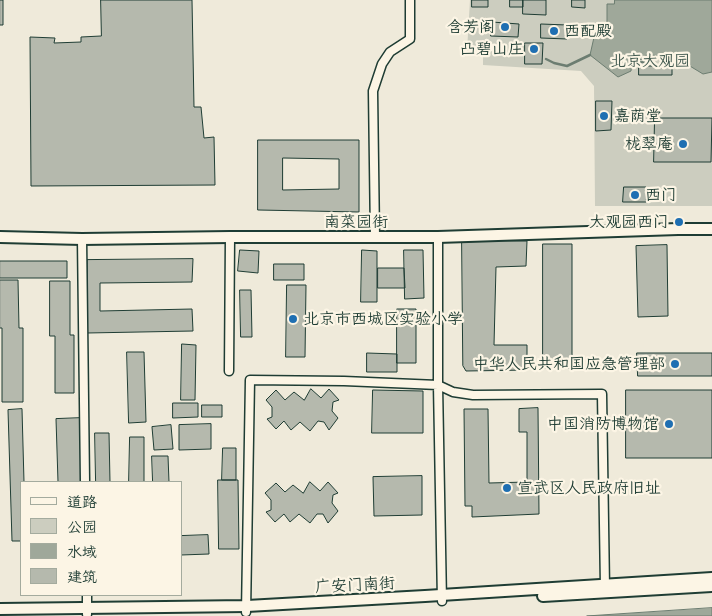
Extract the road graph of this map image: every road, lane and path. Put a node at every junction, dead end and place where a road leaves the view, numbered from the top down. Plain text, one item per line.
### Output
1 (410, 0) edge
2 (712, 229) edge
3 (0, 237) edge
4 (230, 237) junction
5 (375, 237) junction
6 (438, 237) junction
7 (82, 239) junction
8 (229, 371) dead end
9 (438, 385) junction
10 (85, 481) edge
11 (712, 578) edge
12 (712, 586) edge
13 (605, 589) junction
14 (87, 596) edge
15 (442, 598) junction
16 (246, 609) junction
17 (0, 610) edge
18 (87, 611) junction
19 (0, 616) edge

1 - 5 street
2 - 6 street, 南菜园街
3 - 7 street, 南菜园街
4 - 5 street, 南菜园街
4 - 7 street, 南菜园街
4 - 8 street
5 - 6 street, 南菜园街
6 - 9 street
7 - 10 street
9 - 13 street
9 - 15 street
9 - 16 street
11 - 13 street, 广安门南街
12 - 13 street, 广安门南街
13 - 15 street, 广安门南街
14 - 18 street
15 - 16 street, 广安门南街
16 - 18 street, 广安门南街
17 - 18 street, 广安门南街
18 - 19 street, 广安门南街

